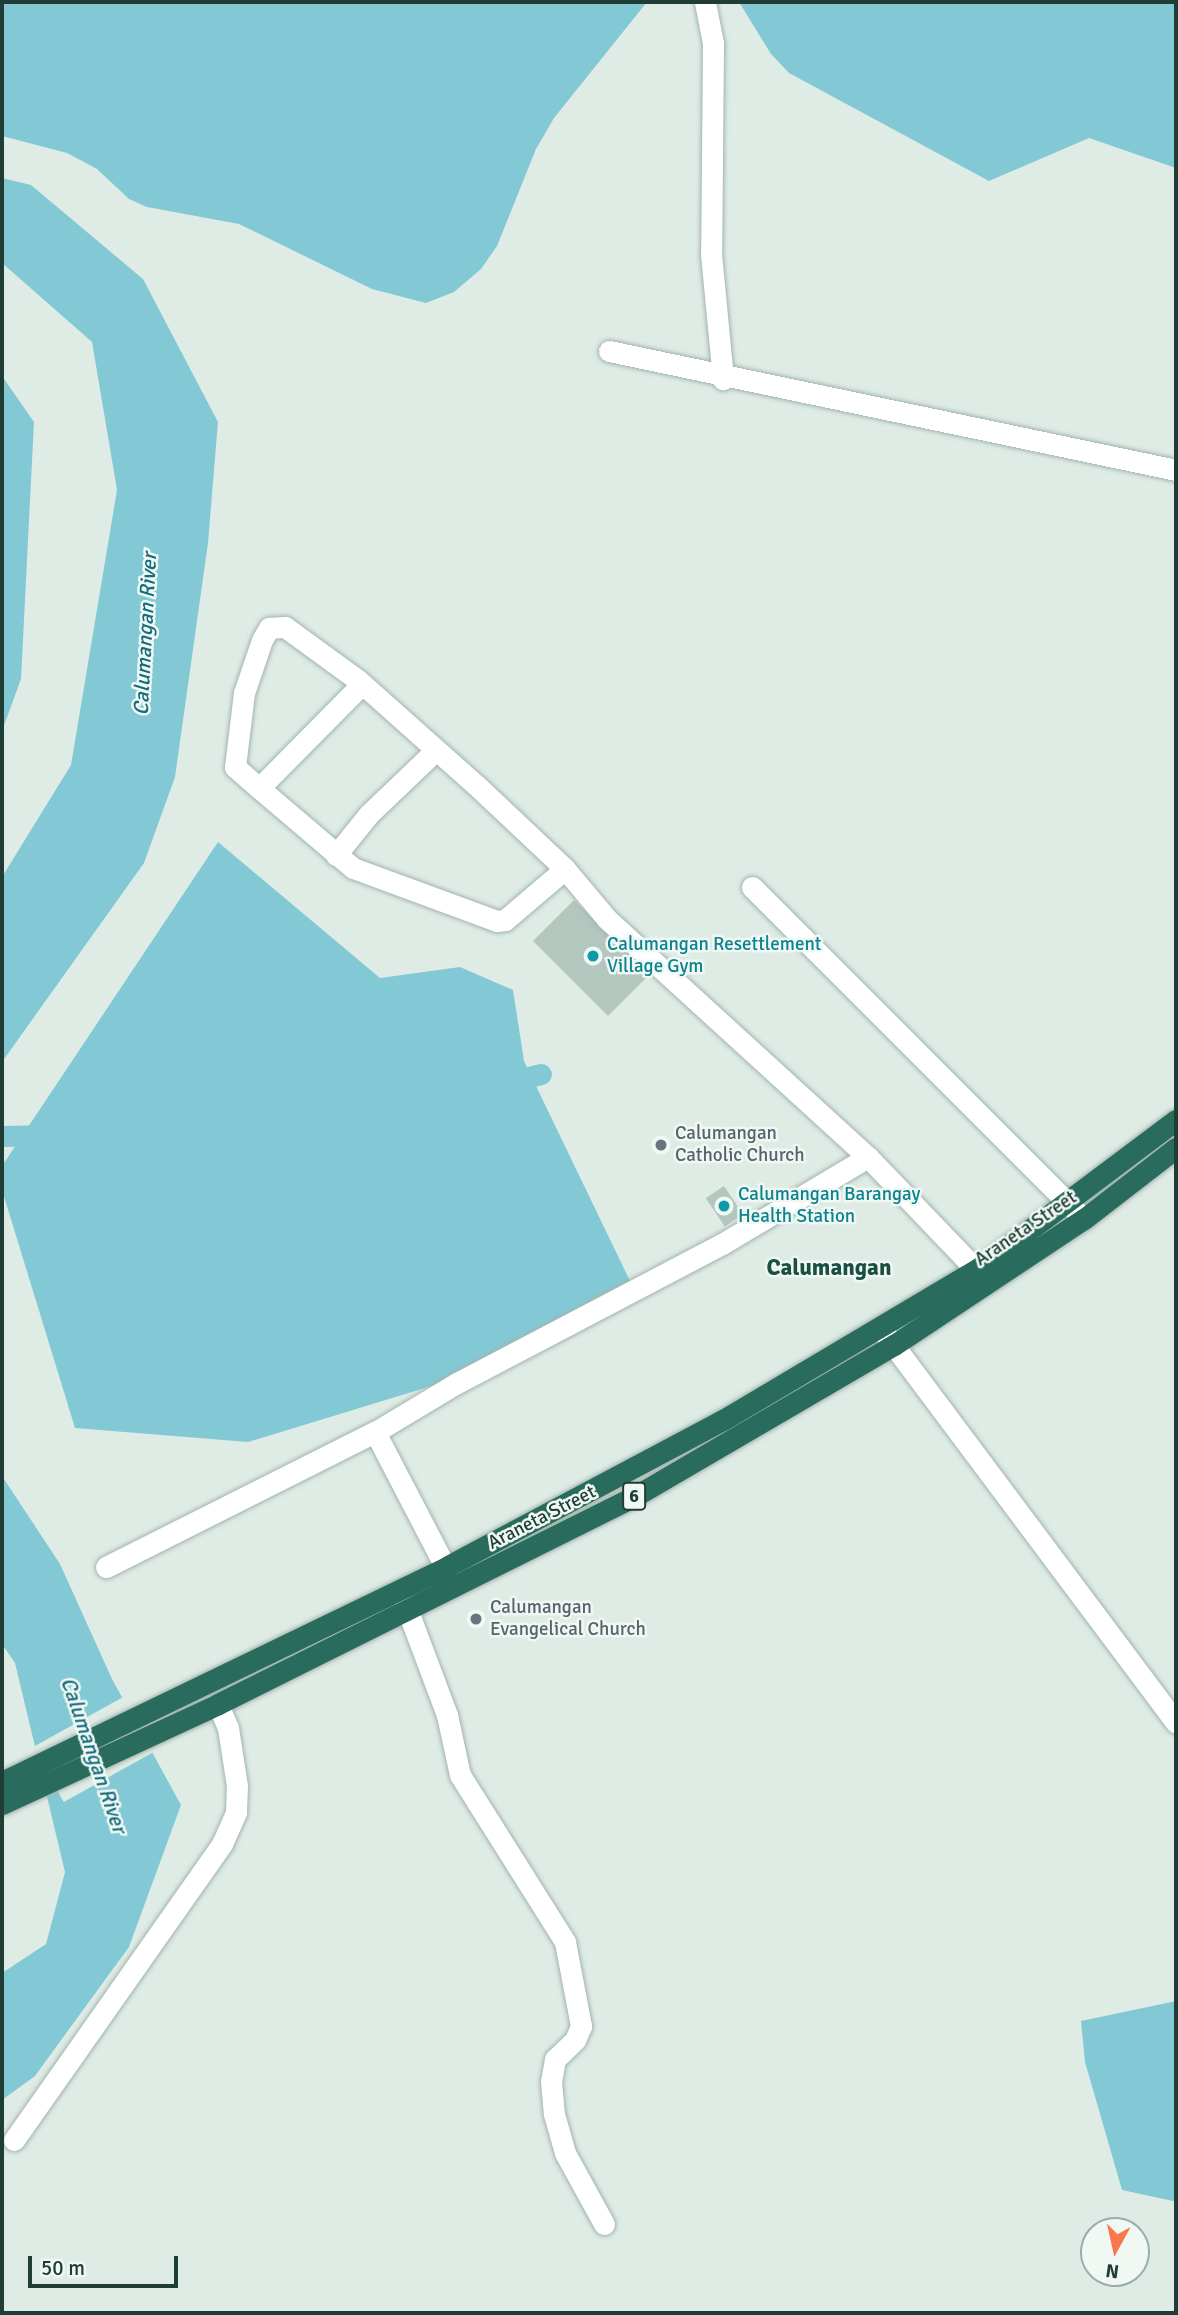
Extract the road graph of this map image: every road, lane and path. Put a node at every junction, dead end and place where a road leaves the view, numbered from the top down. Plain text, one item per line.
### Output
1 (705, 2) edge
2 (609, 351) dead end
3 (723, 379) junction
4 (1176, 470) edge
5 (362, 684) junction
6 (435, 751) junction
7 (259, 788) junction
8 (336, 855) junction
9 (565, 869) junction
10 (751, 887) dead end
11 (1176, 1120) edge
12 (1176, 1148) edge
13 (868, 1157) junction
14 (1068, 1203) junction
15 (1084, 1219) junction
16 (982, 1276) junction
17 (895, 1348) junction
18 (375, 1432) junction
19 (106, 1567) dead end
20 (445, 1567) junction
21 (455, 1587) junction
22 (405, 1599) junction
23 (218, 1704) junction
24 (1176, 1723) edge
25 (27, 1781) junction
26 (2, 1782) edge
27 (2, 1804) edge
28 (14, 2140) dead end
29 (604, 2224) dead end

1 - 3 street
2 - 3 street
3 - 4 street
5 - 6 street
5 - 7 street
5 - 7 street
6 - 8 street
6 - 9 street
7 - 8 street
8 - 9 street
9 - 13 street
10 - 14 street
11 - 14 highway
12 - 15 highway, Araneta Street
13 - 16 street
13 - 18 street
14 - 15 street
14 - 16 highway
15 - 16 highway, Araneta Street
16 - 17 highway
17 - 20 highway
17 - 21 highway, Araneta Street / 6
17 - 24 street
18 - 19 street
18 - 20 street
20 - 21 street
20 - 22 highway
21 - 22 highway, Araneta Street / 6
22 - 23 highway, Araneta Street / 6
22 - 25 highway
22 - 29 street
23 - 25 highway, Araneta Street / 6
23 - 28 street
25 - 26 highway
25 - 27 highway, Araneta Street / 6

